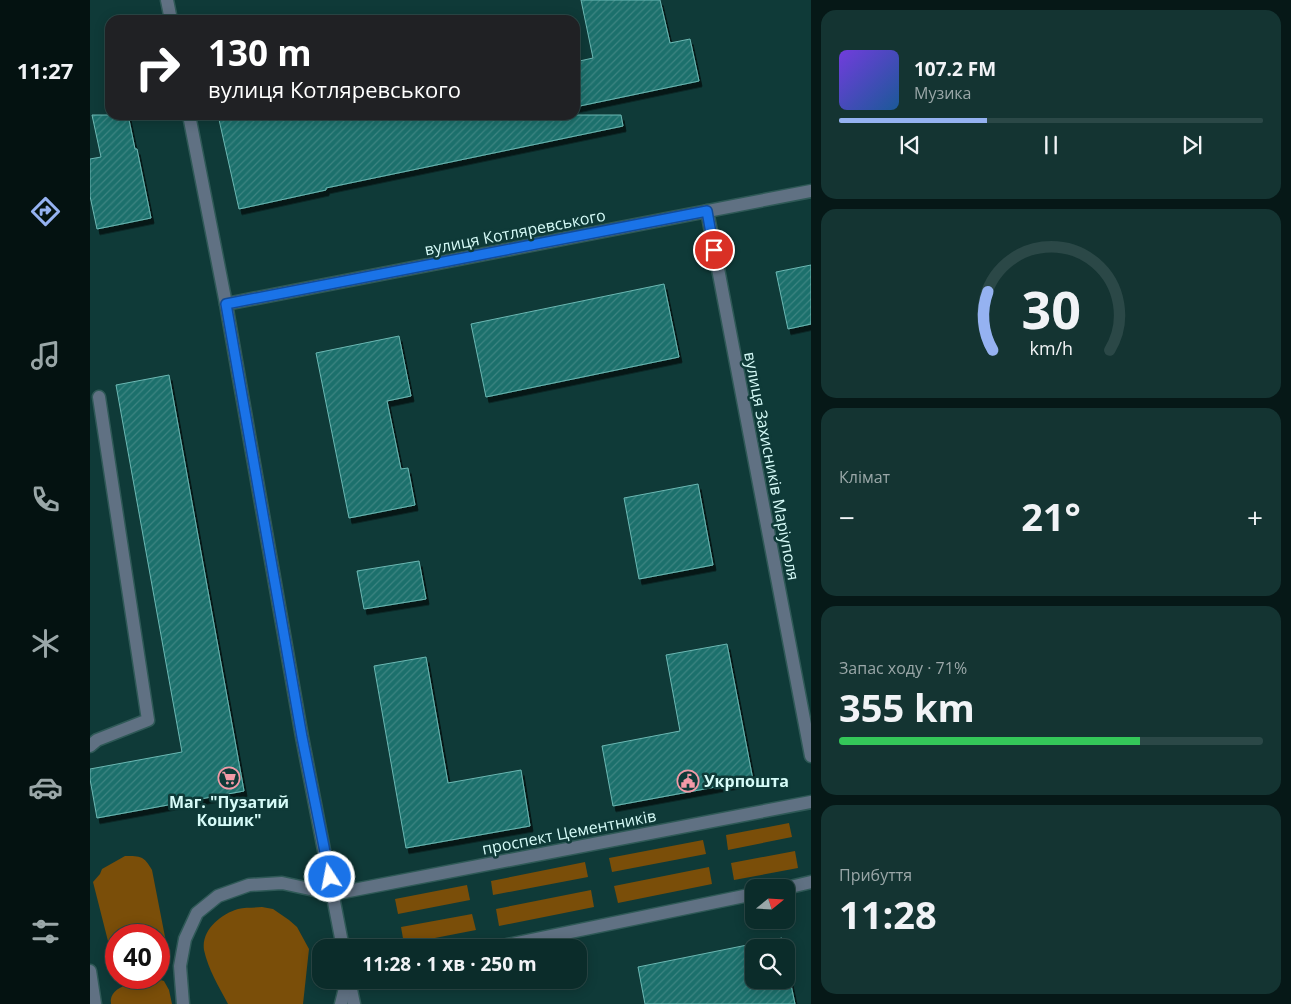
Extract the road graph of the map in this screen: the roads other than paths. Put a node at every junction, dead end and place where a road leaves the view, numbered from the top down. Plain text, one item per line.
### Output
1 (167, 0) edge
2 (170, 15) edge
3 (190, 120) edge
4 (811, 191) edge
5 (707, 211) junction
6 (226, 304) junction
7 (99, 398) dead end
8 (90, 746) edge
9 (811, 756) edge
10 (811, 802) edge
11 (811, 882) edge
12 (795, 886) edge
13 (333, 894) junction
14 (745, 896) edge
15 (341, 939) edge
16 (536, 939) edge
17 (90, 971) edge
18 (345, 989) edge
19 (350, 989) edge
20 (95, 1004) edge
21 (183, 1004) edge
22 (341, 1004) edge
23 (354, 1004) edge

1 - 2 street
3 - 6 street
4 - 5 street, вулиця Котляревського
5 - 6 street, вулиця Котляревського
5 - 9 street, вулиця Захисників Маріуполя
6 - 13 street
7 - 8 street
10 - 13 street, проспект Цементників
11 - 12 street
13 - 15 street
13 - 21 street
14 - 16 street
17 - 20 street
18 - 22 street
19 - 23 street

